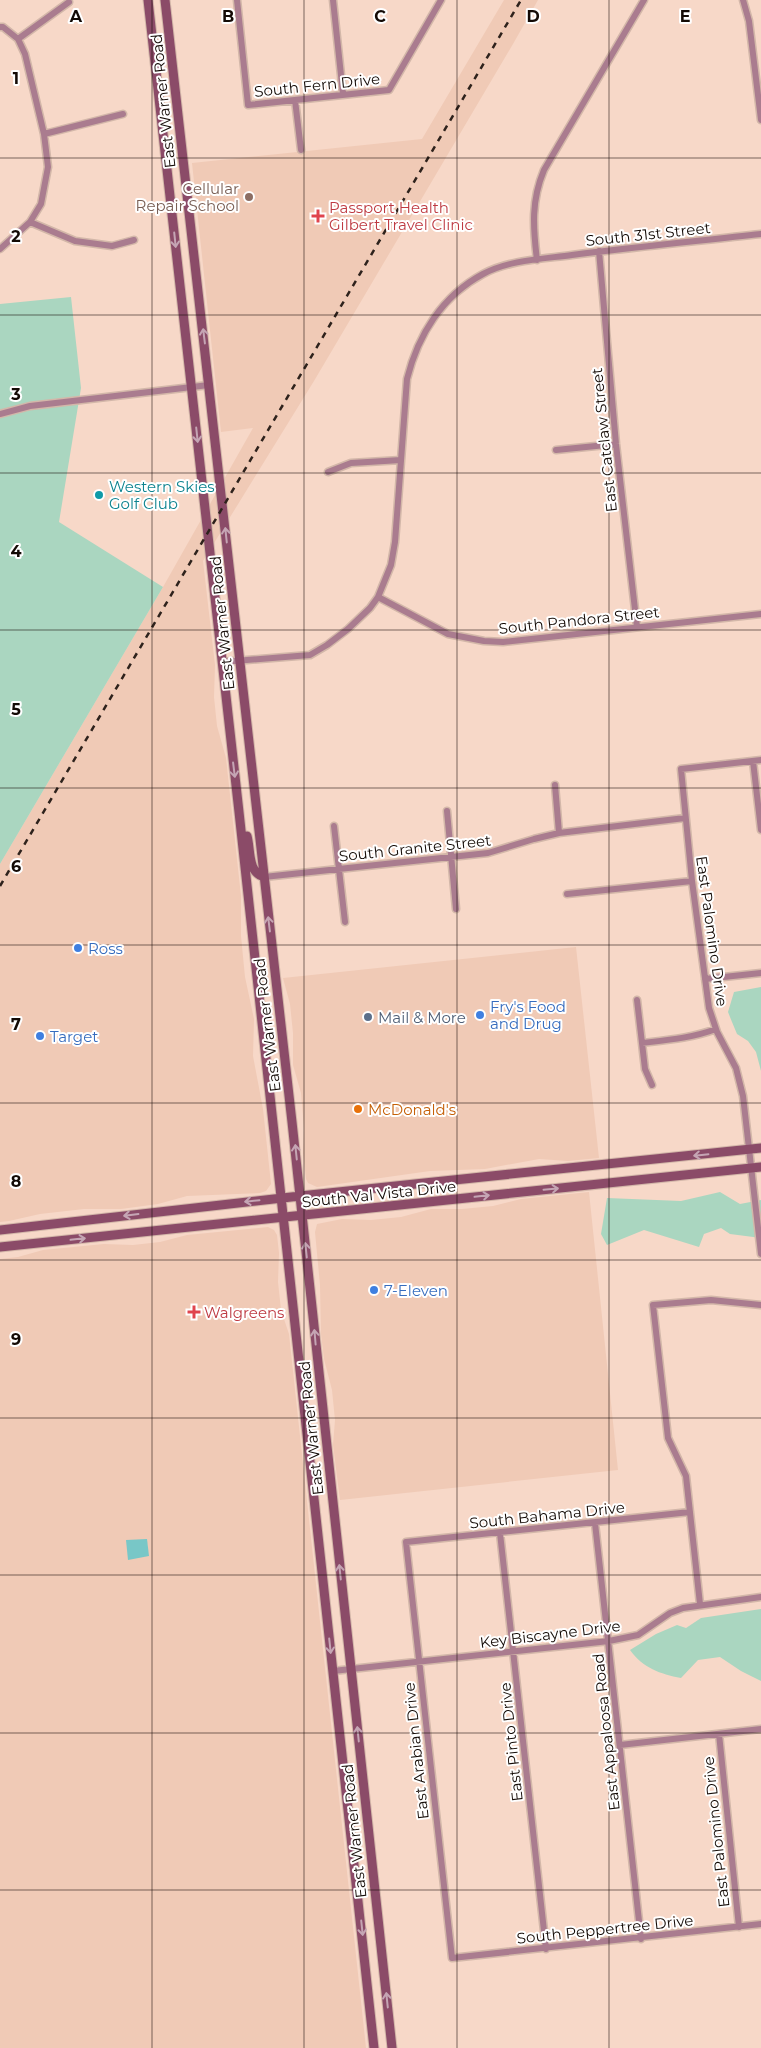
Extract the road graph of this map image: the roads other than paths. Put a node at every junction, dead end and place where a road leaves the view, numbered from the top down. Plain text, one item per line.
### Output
1 (148, 0) edge
2 (165, 0) edge
3 (237, 0) edge
4 (333, 0) edge
5 (441, 0) edge
6 (644, 0) edge
7 (743, 0) edge
8 (69, 2) dead end
9 (0, 27) edge
10 (18, 39) junction
11 (343, 94) junction
12 (295, 100) junction
13 (123, 114) dead end
14 (761, 120) edge
15 (44, 134) junction
16 (301, 150) dead end
17 (30, 222) junction
18 (761, 234) edge
19 (134, 240) dead end
20 (0, 249) edge
21 (600, 251) junction
22 (537, 260) junction
23 (209, 384) junction
24 (192, 386) junction
25 (0, 414) edge
26 (616, 444) junction
27 (556, 450) dead end
28 (401, 460) junction
29 (328, 472) dead end
30 (378, 597) junction
31 (761, 614) edge
32 (636, 627) junction
33 (240, 660) junction
34 (222, 662) junction
35 (248, 740) junction
36 (231, 742) junction
37 (761, 760) edge
38 (753, 761) junction
39 (555, 785) dead end
40 (447, 811) dead end
41 (239, 812) junction
42 (685, 818) junction
43 (334, 826) dead end
44 (761, 830) edge
45 (560, 834) junction
46 (451, 858) junction
47 (340, 869) junction
48 (264, 877) junction
49 (692, 881) junction
50 (568, 894) dead end
51 (456, 908) dead end
52 (345, 922) dead end
53 (761, 973) edge
54 (705, 979) junction
55 (277, 990) junction
56 (259, 993) junction
57 (637, 1000) dead end
58 (716, 1029) junction
59 (642, 1043) junction
60 (652, 1085) dead end
61 (761, 1148) edge
62 (750, 1150) junction
63 (756, 1167) edge
64 (502, 1176) junction
65 (503, 1194) junction
66 (300, 1196) junction
67 (280, 1198) junction
68 (302, 1216) junction
69 (283, 1218) junction
70 (28, 1227) junction
71 (0, 1230) edge
72 (29, 1244) junction
73 (0, 1247) edge
74 (761, 1254) edge
75 (761, 1305) edge
76 (319, 1378) junction
77 (302, 1380) junction
78 (330, 1484) junction
79 (313, 1486) junction
80 (690, 1512) junction
81 (595, 1522) junction
82 (500, 1532) junction
83 (406, 1542) joint
84 (761, 1597) edge
85 (700, 1604) junction
86 (609, 1641) junction
87 (514, 1651) junction
88 (419, 1662) junction
89 (351, 1669) junction
90 (333, 1671) junction
91 (761, 1729) edge
92 (719, 1734) junction
93 (620, 1745) junction
94 (761, 1924) edge
95 (739, 1927) junction
96 (641, 1939) junction
97 (546, 1948) junction
98 (452, 1958) joint
99 (374, 2048) edge
100 (392, 2048) edge

1 -> 24 main road, East Warner Road
23 -> 2 main road, East Warner Road
3 - 12 street, South Fern Drive
4 - 11 street
5 - 11 street, South Fern Drive
6 - 22 street
7 - 14 street
8 - 10 street
9 - 10 street
10 - 15 street
11 - 12 street, South Fern Drive
12 - 16 street
13 - 15 street
15 - 17 street
17 - 19 street
17 - 20 street
18 - 21 street, South 31st Street
21 - 22 street, South 31st Street
21 - 26 street, East Catclaw Street
22 - 28 street, South 31st Street
23 - 24 street
33 -> 23 main road, East Warner Road
24 - 25 street
24 -> 34 main road, East Warner Road
26 - 27 street
26 - 32 street, East Catclaw Street
28 - 29 street
28 - 30 street, South 31st Street
30 - 32 street, South Pandora Street
30 - 33 street, South 31st Street
31 - 32 street, South Pandora Street
33 - 34 street, South 31st Street
33 - 35 main road, East Warner Road
34 - 36 main road, East Warner Road
35 - 36 main road
35 - 48 main road, East Warner Road
36 -> 41 main road, East Warner Road
37 - 38 street
38 - 42 street, East Palomino Drive
38 - 44 street
39 - 45 street
40 - 46 street
41 - 48 main road
41 - 56 main road, East Warner Road
42 - 45 street, South Granite Street
42 - 49 street, East Palomino Drive
43 - 47 street
45 - 46 street, South Granite Street
46 - 47 street, South Granite Street
46 - 51 street
47 - 48 street, South Granite Street
47 - 52 street
55 -> 48 main road, East Warner Road
49 - 50 street
49 - 54 street, East Palomino Drive
53 - 54 street
54 - 58 street, East Palomino Drive
55 - 56 main road
66 -> 55 main road, East Warner Road
56 - 67 main road, East Warner Road
57 - 59 street
58 - 59 street
58 - 62 street, East Palomino Drive
59 - 60 street
61 - 62 main road, South Val Vista Drive
62 - 63 street, East Palomino Drive
62 -> 64 main road, South Val Vista Drive
65 -> 63 main road, South Val Vista Drive
63 - 74 street, East Palomino Drive
64 - 65 main road
64 - 66 main road, South Val Vista Drive
68 -> 65 main road, South Val Vista Drive
66 - 67 main road, South Val Vista Drive
66 - 68 main road, East Warner Road
67 - 69 main road, East Warner Road
67 -> 70 main road, South Val Vista Drive
68 - 69 main road, South Val Vista Drive
76 -> 68 main road, East Warner Road
72 -> 69 main road, South Val Vista Drive
69 - 77 main road, East Warner Road
70 - 71 main road, South Val Vista Drive
70 - 72 main road
72 - 73 main road, South Val Vista Drive
75 - 80 street
76 - 77 main road
76 - 78 main road, East Warner Road
77 - 79 main road, East Warner Road
78 - 79 main road
89 -> 78 main road, East Warner Road
79 -> 90 main road, East Warner Road
80 - 81 street, South Bahama Drive
80 - 85 street
81 - 82 street, South Bahama Drive
81 - 86 street, East Appaloosa Road
82 - 83 street, South Bahama Drive
82 - 87 street, East Pinto Drive
83 - 88 street, East Arabian Drive
84 - 85 street, Key Biscayne Drive
85 - 86 street, Key Biscayne Drive
86 - 87 street, Key Biscayne Drive
86 - 93 street, East Appaloosa Road
87 - 88 street, Key Biscayne Drive
87 - 97 street, East Pinto Drive
88 - 89 street, Key Biscayne Drive
88 - 98 street, East Arabian Drive
89 - 90 street, Key Biscayne Drive
100 -> 89 main road, East Warner Road
90 -> 99 main road, East Warner Road
91 - 92 street
92 - 93 street
92 - 95 street, East Palomino Drive
93 - 96 street, East Appaloosa Road
94 - 95 street, South Peppertree Drive
95 - 96 street, South Peppertree Drive
96 - 97 street, South Peppertree Drive
97 - 98 street, South Peppertree Drive

